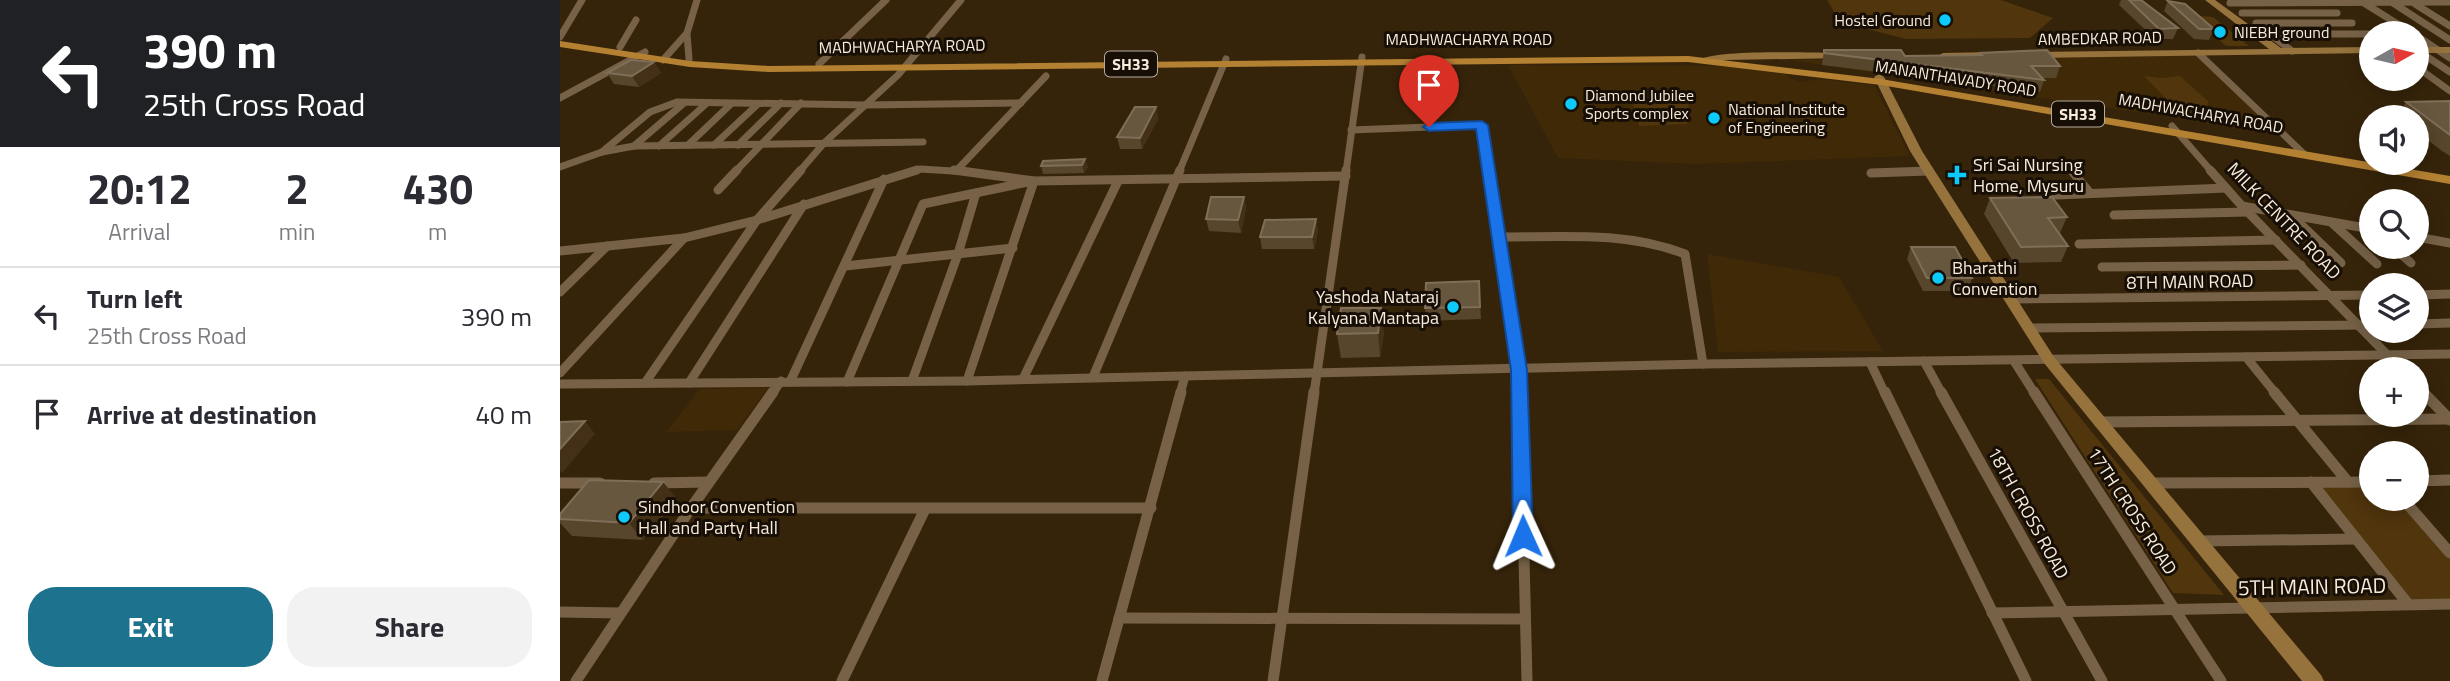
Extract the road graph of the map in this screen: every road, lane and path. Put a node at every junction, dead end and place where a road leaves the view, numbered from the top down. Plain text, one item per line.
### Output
1 (582, 0) edge
2 (697, 0) edge
3 (886, 0) edge
4 (961, 0) edge
5 (2209, 0) edge
6 (2320, 1) edge
7 (2411, 1) edge
8 (2228, 2) edge
9 (2364, 3) junction
10 (2393, 3) junction
11 (2448, 4) edge
12 (2242, 13) junction
13 (2337, 13) junction
14 (636, 20) dead end
15 (2393, 21) edge
16 (2256, 23) junction
17 (2352, 23) junction
18 (2450, 26) edge
19 (2359, 28) edge
20 (687, 33) junction
21 (2270, 34) junction
22 (2359, 35) edge
23 (560, 38) edge
24 (2450, 40) edge
25 (560, 44) edge
26 (2429, 44) edge
27 (620, 47) junction
28 (2359, 50) edge
29 (2429, 50) edge
30 (2438, 50) junction
31 (2450, 50) edge
32 (2277, 51) junction
33 (2292, 51) junction
34 (2198, 53) junction
35 (641, 54) junction
36 (2010, 55) edge
37 (2024, 55) edge
38 (1860, 56) edge
39 (1928, 56) edge
40 (1727, 57) junction
41 (666, 58) junction
42 (2429, 58) edge
43 (2450, 58) edge
44 (689, 59) junction
45 (1361, 60) junction
46 (1704, 60) junction
47 (1224, 61) junction
48 (819, 64) junction
49 (906, 66) junction
50 (2450, 72) edge
51 (1046, 76) dead end
52 (2429, 76) edge
53 (1880, 79) junction
54 (2450, 91) edge
55 (560, 98) edge
56 (684, 103) junction
57 (781, 103) junction
58 (801, 103) junction
59 (1021, 103) junction
60 (706, 104) junction
61 (731, 104) junction
62 (758, 104) junction
63 (865, 105) junction
64 (2174, 128) junction
65 (1351, 130) junction
66 (923, 142) dead end
67 (764, 144) junction
68 (824, 144) junction
69 (688, 145) junction
70 (714, 145) junction
71 (738, 145) junction
72 (634, 146) junction
73 (659, 146) junction
74 (2301, 150) junction
75 (602, 152) junction
76 (2359, 158) edge
77 (2068, 166) dead end
78 (560, 167) edge
79 (957, 170) junction
80 (2429, 170) edge
81 (1928, 171) junction
82 (1871, 173) dead end
83 (2450, 174) edge
84 (1346, 176) junction
85 (884, 178) junction
86 (1173, 180) junction
87 (2450, 180) edge
88 (1034, 181) junction
89 (1118, 181) junction
90 (2226, 188) junction
91 (718, 190) dead end
92 (976, 193) junction
93 (2090, 193) junction
94 (2056, 195) dead end
95 (804, 203) junction
96 (2245, 209) junction
97 (2114, 215) dead end
98 (2291, 215) junction
99 (757, 220) junction
100 (2331, 222) junction
101 (2359, 227) edge
102 (1499, 237) junction
103 (684, 238) junction
104 (2429, 239) edge
105 (2276, 240) junction
106 (2450, 243) edge
107 (2079, 244) dead end
108 (608, 246) junction
109 (1013, 248) junction
110 (560, 251) edge
111 (958, 254) junction
112 (2406, 259) edge
113 (900, 260) junction
114 (2341, 263) dead end
115 (2411, 263) dead end
116 (2377, 264) dead end
117 (2301, 265) junction
118 (845, 266) junction
119 (2102, 267) dead end
120 (560, 292) edge
121 (2450, 294) edge
122 (2359, 295) edge
123 (2429, 295) edge
124 (2332, 296) junction
125 (2009, 299) junction
126 (2450, 323) edge
127 (2359, 324) edge
128 (2429, 324) edge
129 (2359, 325) edge
130 (2028, 328) junction
131 (2377, 343) edge
132 (2388, 355) junction
133 (2449, 356) edge
134 (2246, 357) junction
135 (2049, 360) junction
136 (1924, 361) junction
137 (2014, 361) junction
138 (1870, 362) junction
139 (1703, 364) junction
140 (1519, 370) junction
141 (560, 373) edge
142 (1317, 373) junction
143 (1185, 376) junction
144 (1093, 377) junction
145 (1024, 379) junction
146 (967, 380) junction
147 (785, 381) junction
148 (912, 381) junction
149 (847, 382) junction
150 (645, 383) junction
151 (689, 383) junction
152 (560, 384) edge
153 (2429, 399) edge
154 (2296, 419) junction
155 (2449, 420) edge
156 (2099, 422) junction
157 (2450, 480) edge
158 (2429, 481) edge
159 (709, 482) junction
160 (2311, 482) junction
161 (2348, 482) junction
162 (2359, 482) edge
163 (560, 483) edge
164 (614, 483) edge
165 (641, 483) edge
166 (2150, 483) junction
167 (691, 508) junction
168 (1151, 508) junction
169 (925, 509) junction
170 (2416, 511) edge
171 (2443, 537) edge
172 (2356, 539) junction
173 (2198, 541) junction
174 (2450, 553) edge
175 (2409, 604) junction
176 (2450, 604) edge
177 (2253, 607) junction
178 (2174, 608) junction
179 (2062, 610) junction
180 (560, 612) edge
181 (620, 613) junction
182 (1992, 613) junction
183 (1283, 617) junction
184 (1119, 618) junction
185 (1525, 619) junction
186 (576, 681) edge
187 (842, 681) edge
188 (1102, 681) edge
189 (1273, 681) edge
190 (1527, 681) edge
191 (2026, 681) edge
192 (2102, 681) edge
193 (2221, 681) edge
194 (2314, 681) edge

1 - 23 street
2 - 20 street
3 - 48 street
4 - 49 street
5 - 32 street
6 - 8 street
6 - 9 street
6 - 13 street
7 - 10 street
7 - 11 street
7 - 18 street
8 - 12 street
9 - 10 street
9 - 15 street
10 - 24 street
12 - 13 street
12 - 16 street
13 - 17 street
14 - 27 street
16 - 17 street
16 - 21 street
17 - 19 street
20 - 41 street
20 - 44 street
21 - 22 street
21 - 33 street
23 - 27 main road, MADHWACHARYA ROAD
25 - 35 main road, MADHWACHARYA ROAD
26 - 30 street
27 - 35 main road, MADHWACHARYA ROAD
28 - 33 street, AMBEDKAR ROAD
29 - 30 street
30 - 31 street
30 - 43 street
32 - 33 street, AMBEDKAR ROAD
32 - 34 street, AMBEDKAR ROAD
34 - 37 street, AMBEDKAR ROAD
34 - 74 street
35 - 41 main road, MADHWACHARYA ROAD
35 - 55 street
36 - 39 street
38 - 40 street
40 - 45 main road, MADHWACHARYA ROAD
40 - 46 street
40 - 53 main road, MADHWACHARYA ROAD
41 - 44 main road, MADHWACHARYA ROAD
41 - 49 main road, MADHWACHARYA ROAD
42 - 50 street
44 - 48 main road, MADHWACHARYA ROAD
45 - 46 main road, MADHWACHARYA ROAD / SH33
45 - 47 main road, MADHWACHARYA ROAD
45 - 65 street
46 - 53 main road, MANANTHAVADY ROAD / SH33
47 - 49 main road, MADHWACHARYA ROAD
47 - 86 street
48 - 49 main road, MADHWACHARYA ROAD
49 - 63 street
51 - 59 street
52 - 54 street
53 - 64 main road, MANANTHAVADY ROAD / SH33
53 - 81 street
56 - 60 street
56 - 72 street
56 - 75 street
57 - 58 street
57 - 62 street
57 - 71 street
58 - 63 street
58 - 67 street
59 - 63 street
59 - 79 street
60 - 61 street
60 - 73 street
61 - 62 street
61 - 69 street
62 - 70 street
63 - 68 street
64 - 74 main road, MANANTHAVADY ROAD / SH33
64 - 90 street, MILK CENTRE ROAD
65 - 84 street
65 - 102 street
66 - 68 street
67 - 68 street
67 - 71 street
67 - 91 street
68 - 99 street
69 - 70 street
69 - 73 street
70 - 71 street
72 - 73 street
72 - 75 street
74 - 76 main road, MADHWACHARYA ROAD
74 - 87 main road, MANANTHAVADY ROAD / SH33
75 - 78 street
77 - 93 street
79 - 85 street
79 - 88 street
80 - 83 main road
81 - 82 street
81 - 125 street
84 - 86 street
84 - 142 street
85 - 95 street
85 - 118 street
86 - 89 street
86 - 144 street
88 - 89 street
88 - 92 street
88 - 109 street
89 - 145 street
90 - 93 street
90 - 96 street, MILK CENTRE ROAD
92 - 111 street
92 - 113 street
93 - 94 street
95 - 99 street
95 - 151 street
96 - 97 street
96 - 98 street
96 - 105 street, MILK CENTRE ROAD
98 - 100 street
98 - 114 street
99 - 103 street
99 - 150 street
100 - 101 street
100 - 116 street
102 - 139 street
102 - 140 street
103 - 108 street
103 - 141 street
104 - 106 street
105 - 107 street
105 - 117 street, MILK CENTRE ROAD
108 - 110 street
108 - 120 street
109 - 111 street
109 - 146 street
111 - 113 street
111 - 148 street
112 - 115 street
113 - 118 street
113 - 149 street
117 - 119 street
117 - 124 street, MILK CENTRE ROAD
118 - 147 street
121 - 123 street
122 - 124 street, 8TH MAIN ROAD
124 - 125 street, 8TH MAIN ROAD
124 - 127 street, MILK CENTRE ROAD
125 - 130 street
126 - 128 street
129 - 130 street
130 - 135 street
131 - 132 street, MILK CENTRE ROAD
132 - 133 street
132 - 134 street
134 - 135 street
134 - 154 street
135 - 137 street
135 - 156 street
136 - 137 street
136 - 138 street
136 - 179 street, 18TH CROSS ROAD
137 - 178 street, 17TH CROSS ROAD
138 - 139 street
138 - 182 street
139 - 140 street
140 - 142 street
140 - 185 street
142 - 143 street
142 - 183 street
143 - 144 street
143 - 168 street
144 - 145 street
145 - 146 street
146 - 148 street
147 - 149 street
147 - 151 street
147 - 159 street
148 - 149 street
150 - 151 street
150 - 152 street
153 - 155 street
154 - 155 street
154 - 156 street
154 - 161 street
156 - 166 street
157 - 158 street
159 - 165 street
159 - 167 street
160 - 161 street
160 - 166 street
160 - 172 street
161 - 162 street
163 - 164 street
166 - 173 street
167 - 169 street
167 - 181 street
168 - 169 street
168 - 184 street
169 - 187 street
170 - 171 street
171 - 174 street
172 - 173 street
172 - 175 street
173 - 177 street
175 - 176 street, 5TH MAIN ROAD
175 - 177 street, 5TH MAIN ROAD
177 - 178 street, 5TH MAIN ROAD
177 - 194 street
178 - 179 street, 5TH MAIN ROAD
178 - 193 street, 17TH CROSS ROAD
179 - 182 street, 5TH MAIN ROAD
179 - 192 street, 18TH CROSS ROAD
180 - 181 street
181 - 186 street
182 - 191 street
183 - 184 street
183 - 185 street
183 - 189 street
184 - 188 street
185 - 190 street

